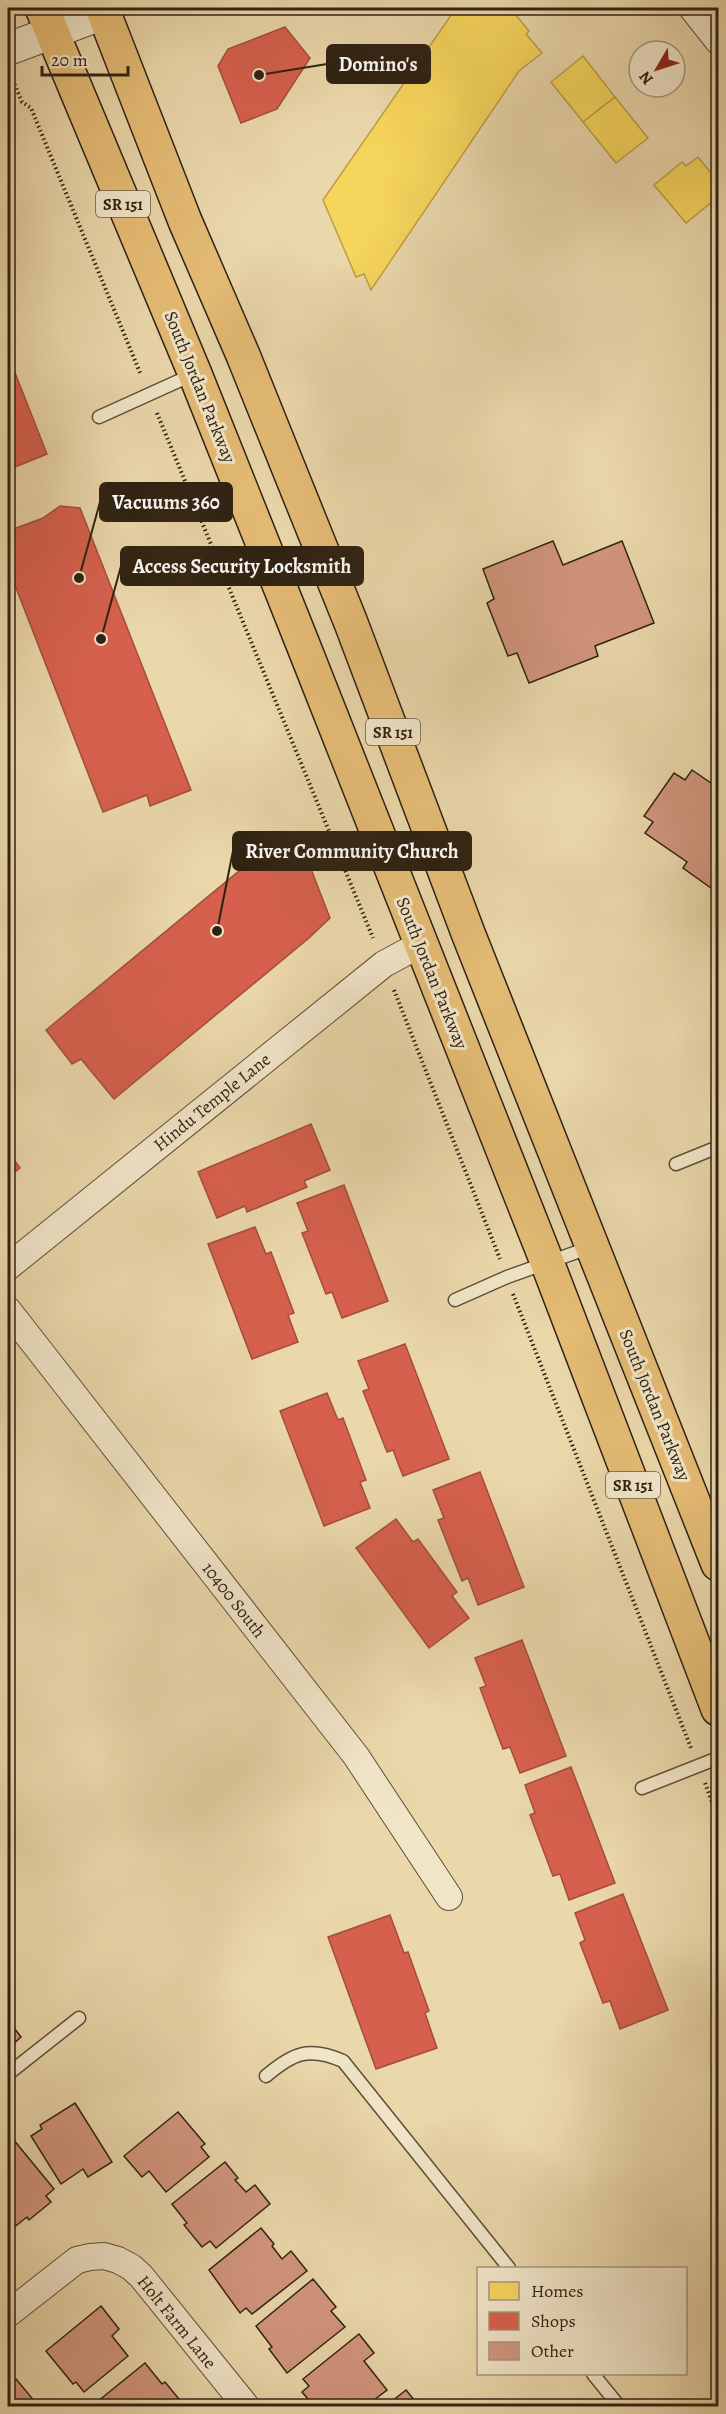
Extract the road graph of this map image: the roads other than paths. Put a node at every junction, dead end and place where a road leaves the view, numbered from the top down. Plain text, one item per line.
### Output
1 (692, 8) edge
2 (107, 9) edge
3 (47, 21) edge
4 (718, 41) edge
5 (8, 49) edge
6 (195, 374) junction
7 (99, 417) dead end
8 (351, 623) junction
9 (302, 642) junction
10 (421, 944) junction
11 (718, 1147) edge
12 (676, 1164) dead end
13 (592, 1246) junction
14 (547, 1262) junction
15 (8, 1267) edge
16 (455, 1300) dead end
17 (8, 1310) edge
18 (718, 1564) edge
19 (718, 1708) edge
20 (718, 1758) edge
21 (642, 1788) dead end
22 (450, 1897) dead end
23 (79, 2018) dead end
24 (8, 2074) edge
25 (266, 2076) dead end
26 (508, 2267) edge
27 (8, 2314) edge
28 (595, 2375) edge
29 (246, 2406) edge
30 (619, 2406) edge

1 - 4 street
2 - 3 street
2 - 8 main road, South Jordan Parkway / SR 151
3 - 5 street
3 - 6 main road, South Jordan Parkway / SR 151
6 - 7 lane
6 - 9 main road, South Jordan Parkway / SR 151
8 - 9 main road
8 - 13 main road, South Jordan Parkway / SR 151
9 - 10 main road, South Jordan Parkway / SR 151
10 - 14 main road, South Jordan Parkway / SR 151
10 - 15 street, Hindu Temple Lane
11 - 12 lane
13 - 14 lane
13 - 18 main road, South Jordan Parkway / SR 151
14 - 16 lane
14 - 19 main road, South Jordan Parkway / SR 151
17 - 22 street, 10400 South
20 - 21 lane
23 - 24 lane
25 - 26 lane
27 - 29 street, Holt Farm Lane
28 - 30 lane

